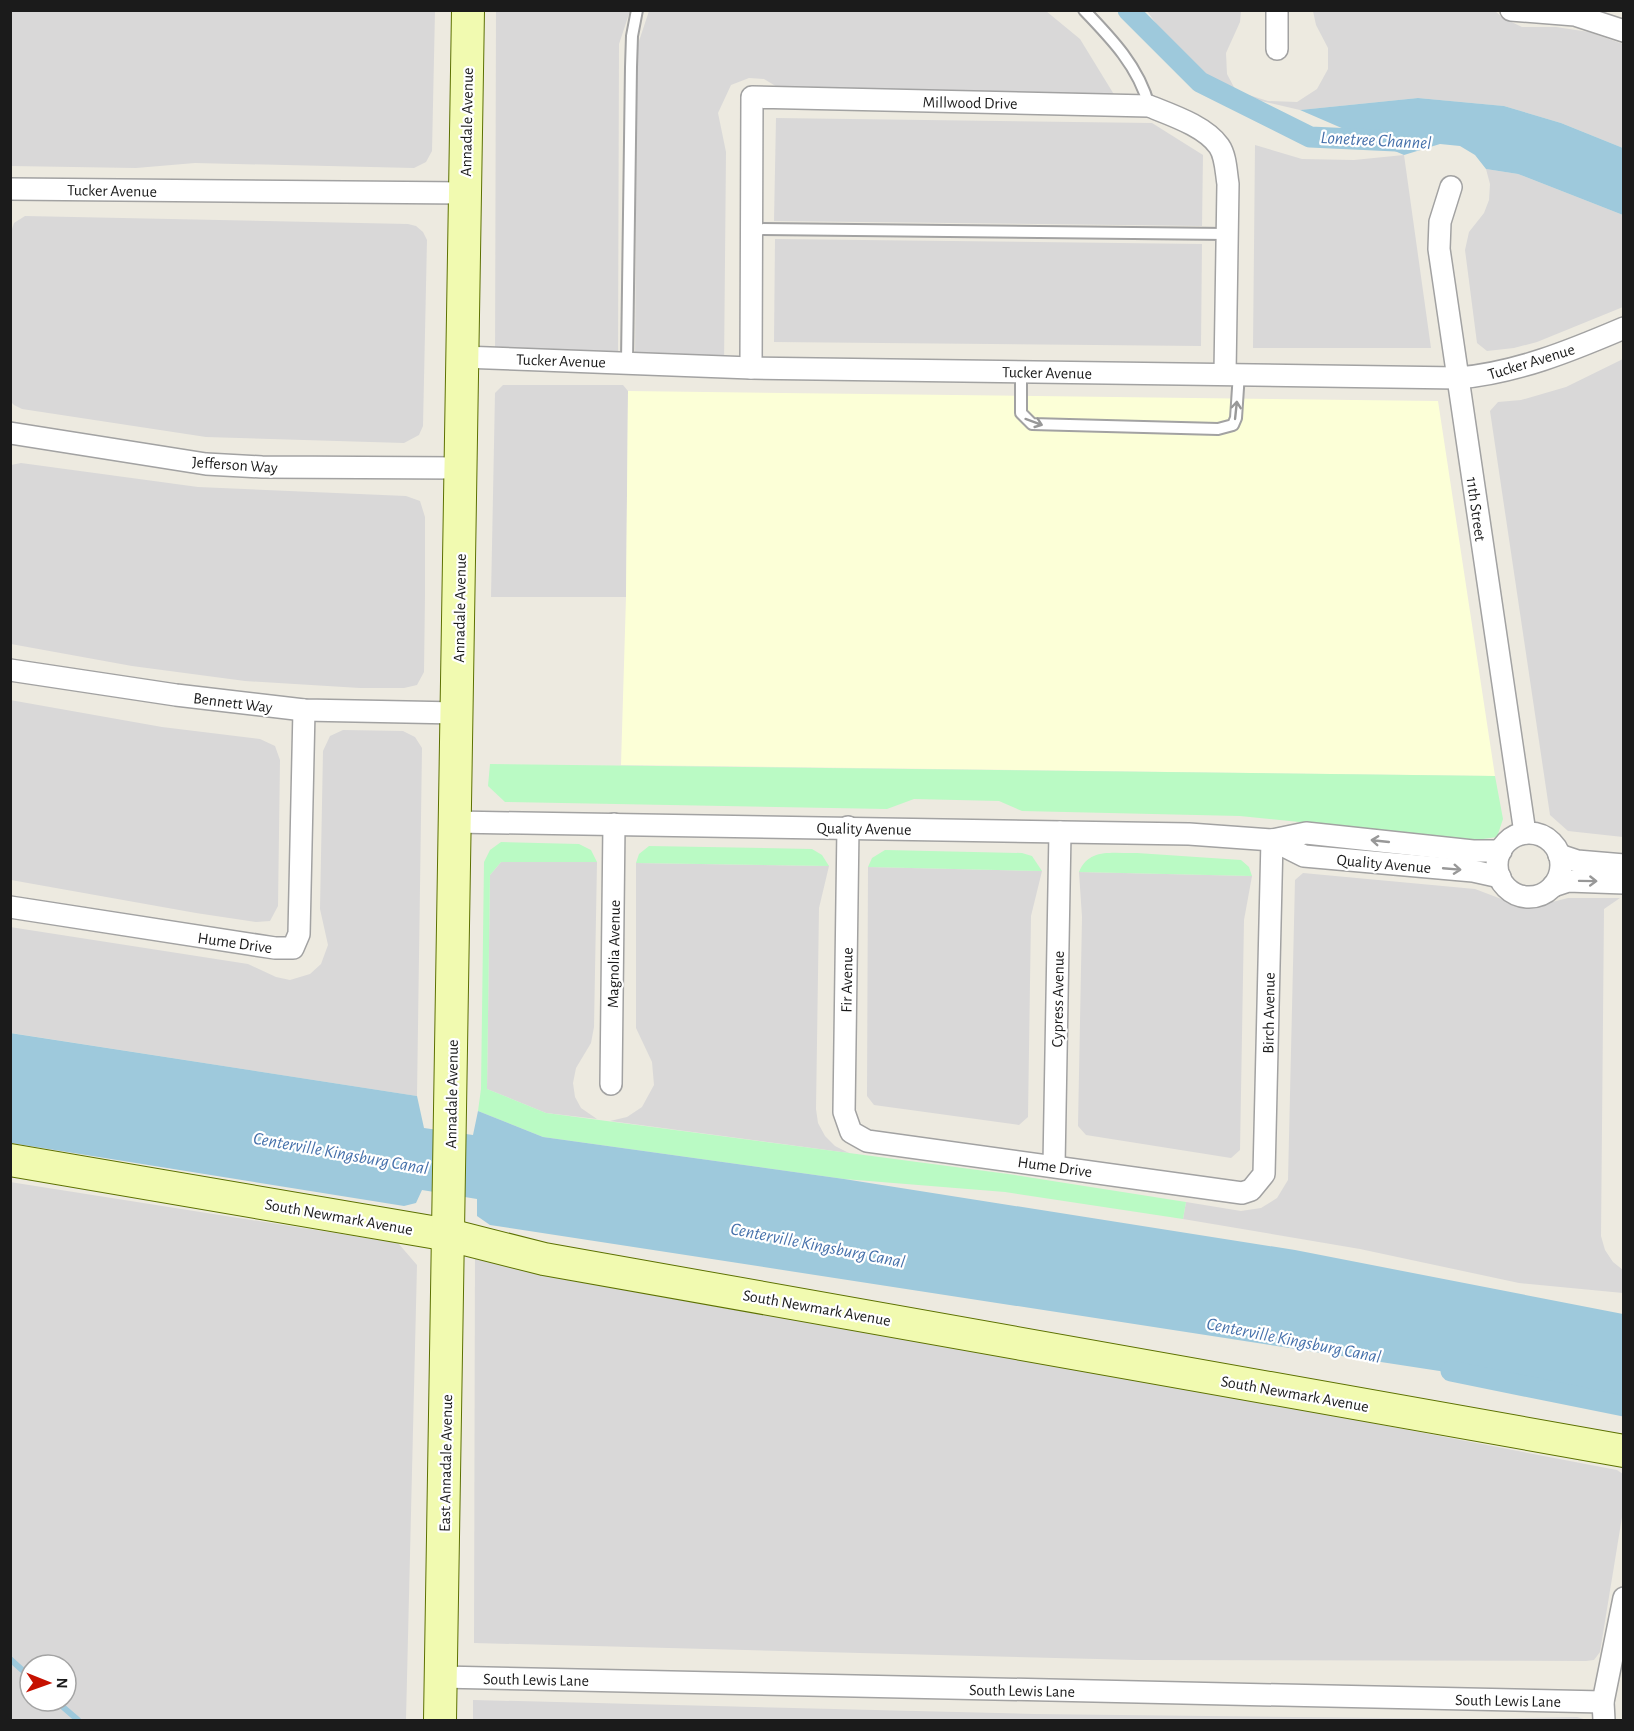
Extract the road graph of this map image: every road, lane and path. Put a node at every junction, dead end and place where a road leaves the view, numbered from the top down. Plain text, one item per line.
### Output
1 (468, 10) edge
2 (637, 10) edge
3 (1084, 10) edge
4 (1277, 10) edge
5 (1511, 11) edge
6 (1623, 31) edge
7 (1277, 49) dead end
8 (1149, 106) junction
9 (1451, 187) dead end
10 (10, 189) edge
11 (465, 193) junction
12 (752, 229) junction
13 (1227, 234) junction
14 (1623, 328) edge
15 (462, 357) junction
16 (627, 362) junction
17 (751, 368) junction
18 (1021, 372) junction
19 (1232, 374) junction
20 (1458, 378) junction
21 (10, 432) edge
22 (461, 468) junction
23 (10, 670) edge
24 (304, 710) junction
25 (457, 713) junction
26 (455, 822) junction
27 (614, 824) junction
28 (848, 827) junction
29 (1060, 832) junction
30 (1525, 833) junction
31 (1272, 840) junction
32 (1501, 850) junction
33 (1559, 855) junction
34 (1623, 865) edge
35 (1500, 877) junction
36 (1623, 883) edge
37 (1553, 886) junction
38 (10, 907) edge
39 (611, 1084) dead end
40 (851, 1132) joint
41 (10, 1160) edge
42 (1054, 1165) junction
43 (1259, 1184) joint
44 (449, 1220) junction
45 (1623, 1452) edge
46 (1623, 1598) edge
47 (441, 1677) junction
48 (1604, 1712) edge
49 (440, 1720) edge

1 - 11 street, Annadale Avenue
2 - 16 lane
3 - 8 lane
4 - 7 street
5 - 6 street
8 - 12 street, Millwood Drive
8 - 13 street, Millwood Drive
9 - 20 street, 11th Street
10 - 11 street, Tucker Avenue
11 - 15 street, Annadale Avenue
12 - 13 lane
12 - 17 street, Millwood Drive
13 - 19 street, Millwood Drive
14 - 20 street, Tucker Avenue
15 - 16 street, Tucker Avenue
15 - 22 street, Annadale Avenue
16 - 17 street, Tucker Avenue
17 - 18 street, Tucker Avenue
18 - 19 street, Tucker Avenue
18 -> 19 lane
19 - 20 street, Tucker Avenue
20 - 30 street, 11th Street
21 - 22 street, Jefferson Way
22 - 25 street, Annadale Avenue
23 - 24 street, Bennett Way
24 - 25 street, Bennett Way
24 - 38 street, Hume Drive
25 - 26 street, Annadale Avenue
26 - 27 street, Quality Avenue
26 - 44 street, Annadale Avenue
27 - 28 street, Quality Avenue
27 - 39 street, Magnolia Avenue
28 - 29 street, Quality Avenue
28 - 40 street, Fir Avenue
29 - 31 street, Quality Avenue
29 - 42 street, Cypress Avenue
30 - 32 street
30 - 33 street
32 -> 31 street, Quality Avenue
31 -> 35 street, Quality Avenue
31 - 43 street, Birch Avenue
32 - 35 street
33 - 34 street
33 - 37 street
35 - 37 street
37 -> 36 street
40 - 42 street, Hume Drive
41 - 44 street, South Newmark Avenue
42 - 43 street, Hume Drive
44 - 45 street, South Newmark Avenue
44 - 47 street, East Annadale Avenue
46 - 48 street
47 - 48 street, South Lewis Lane
47 - 49 street, East Annadale Avenue

